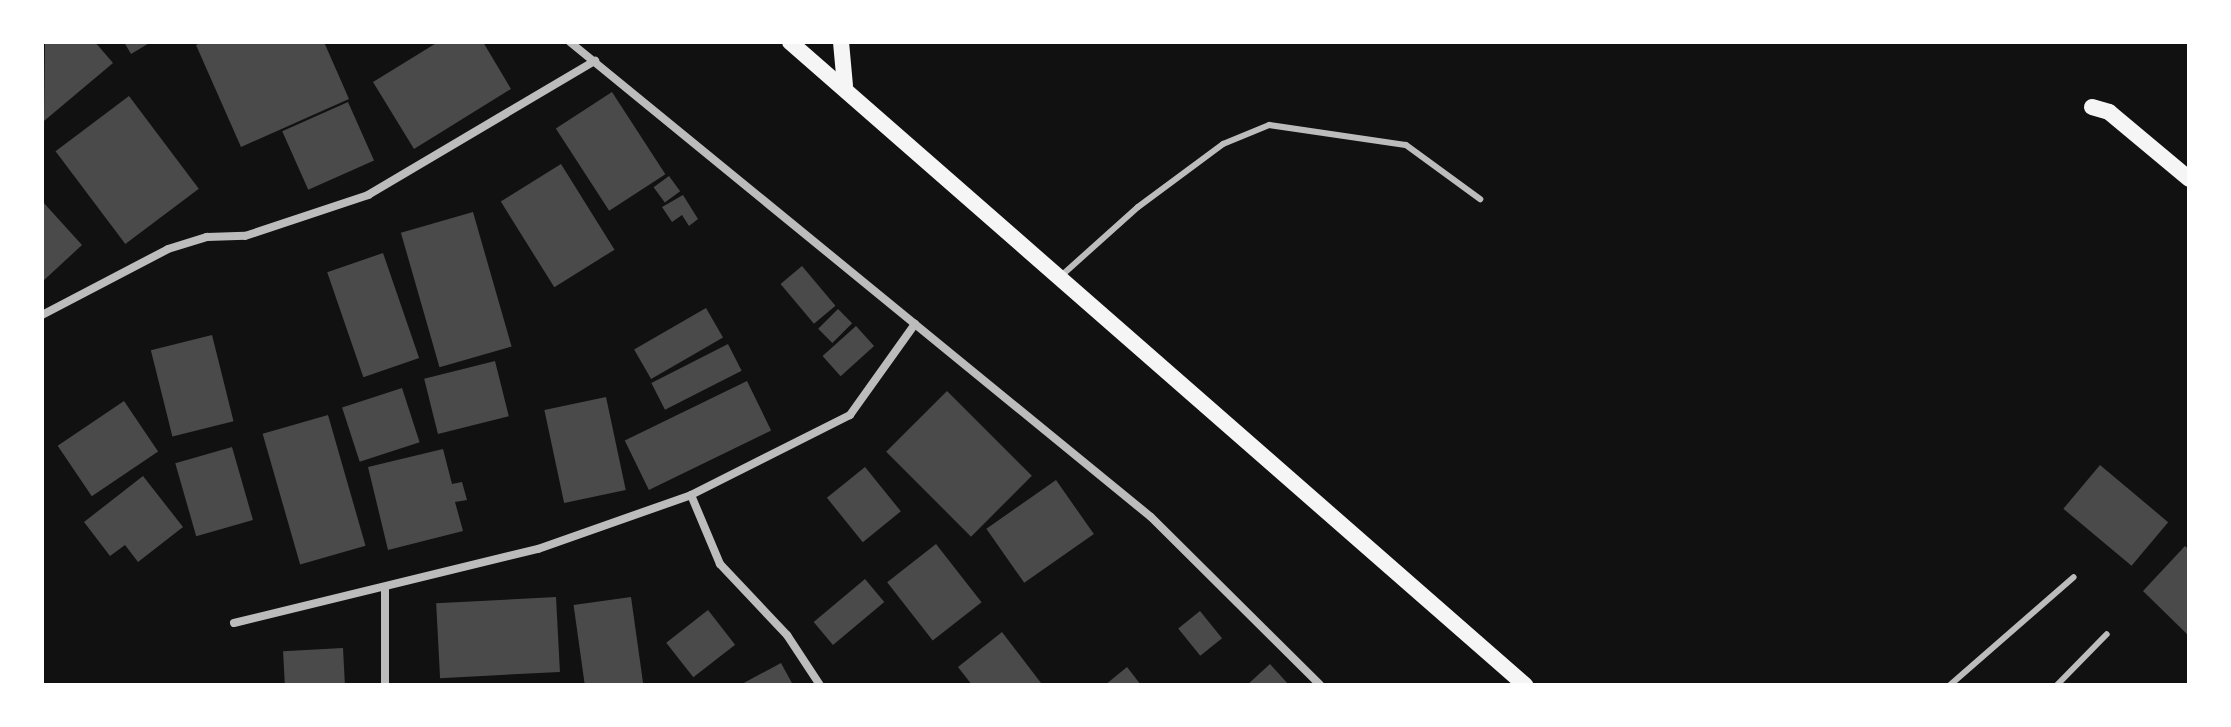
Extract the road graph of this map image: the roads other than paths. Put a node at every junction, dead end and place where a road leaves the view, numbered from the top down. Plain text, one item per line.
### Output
1 (570, 42) edge
2 (790, 42) edge
3 (841, 42) edge
4 (595, 61) junction
5 (845, 86) junction
6 (2092, 107) dead end
7 (2189, 179) edge
8 (1480, 199) dead end
9 (1058, 279) junction
10 (42, 315) edge
11 (915, 324) junction
12 (691, 495) junction
13 (2074, 577) dead end
14 (385, 588) junction
15 (234, 623) dead end
16 (2107, 634) dead end
17 (385, 685) edge
18 (820, 685) edge
19 (1320, 685) edge
20 (1525, 685) edge
21 (1950, 685) edge
22 (2057, 685) edge

1 - 4 street
2 - 5 main road
3 - 5 main road
4 - 10 street
4 - 11 street
5 - 9 main road
6 - 7 main road
8 - 9 lane
9 - 20 main road
11 - 12 street
11 - 19 street
12 - 14 street
12 - 18 street
13 - 21 lane
14 - 15 street
14 - 17 street
16 - 22 lane

